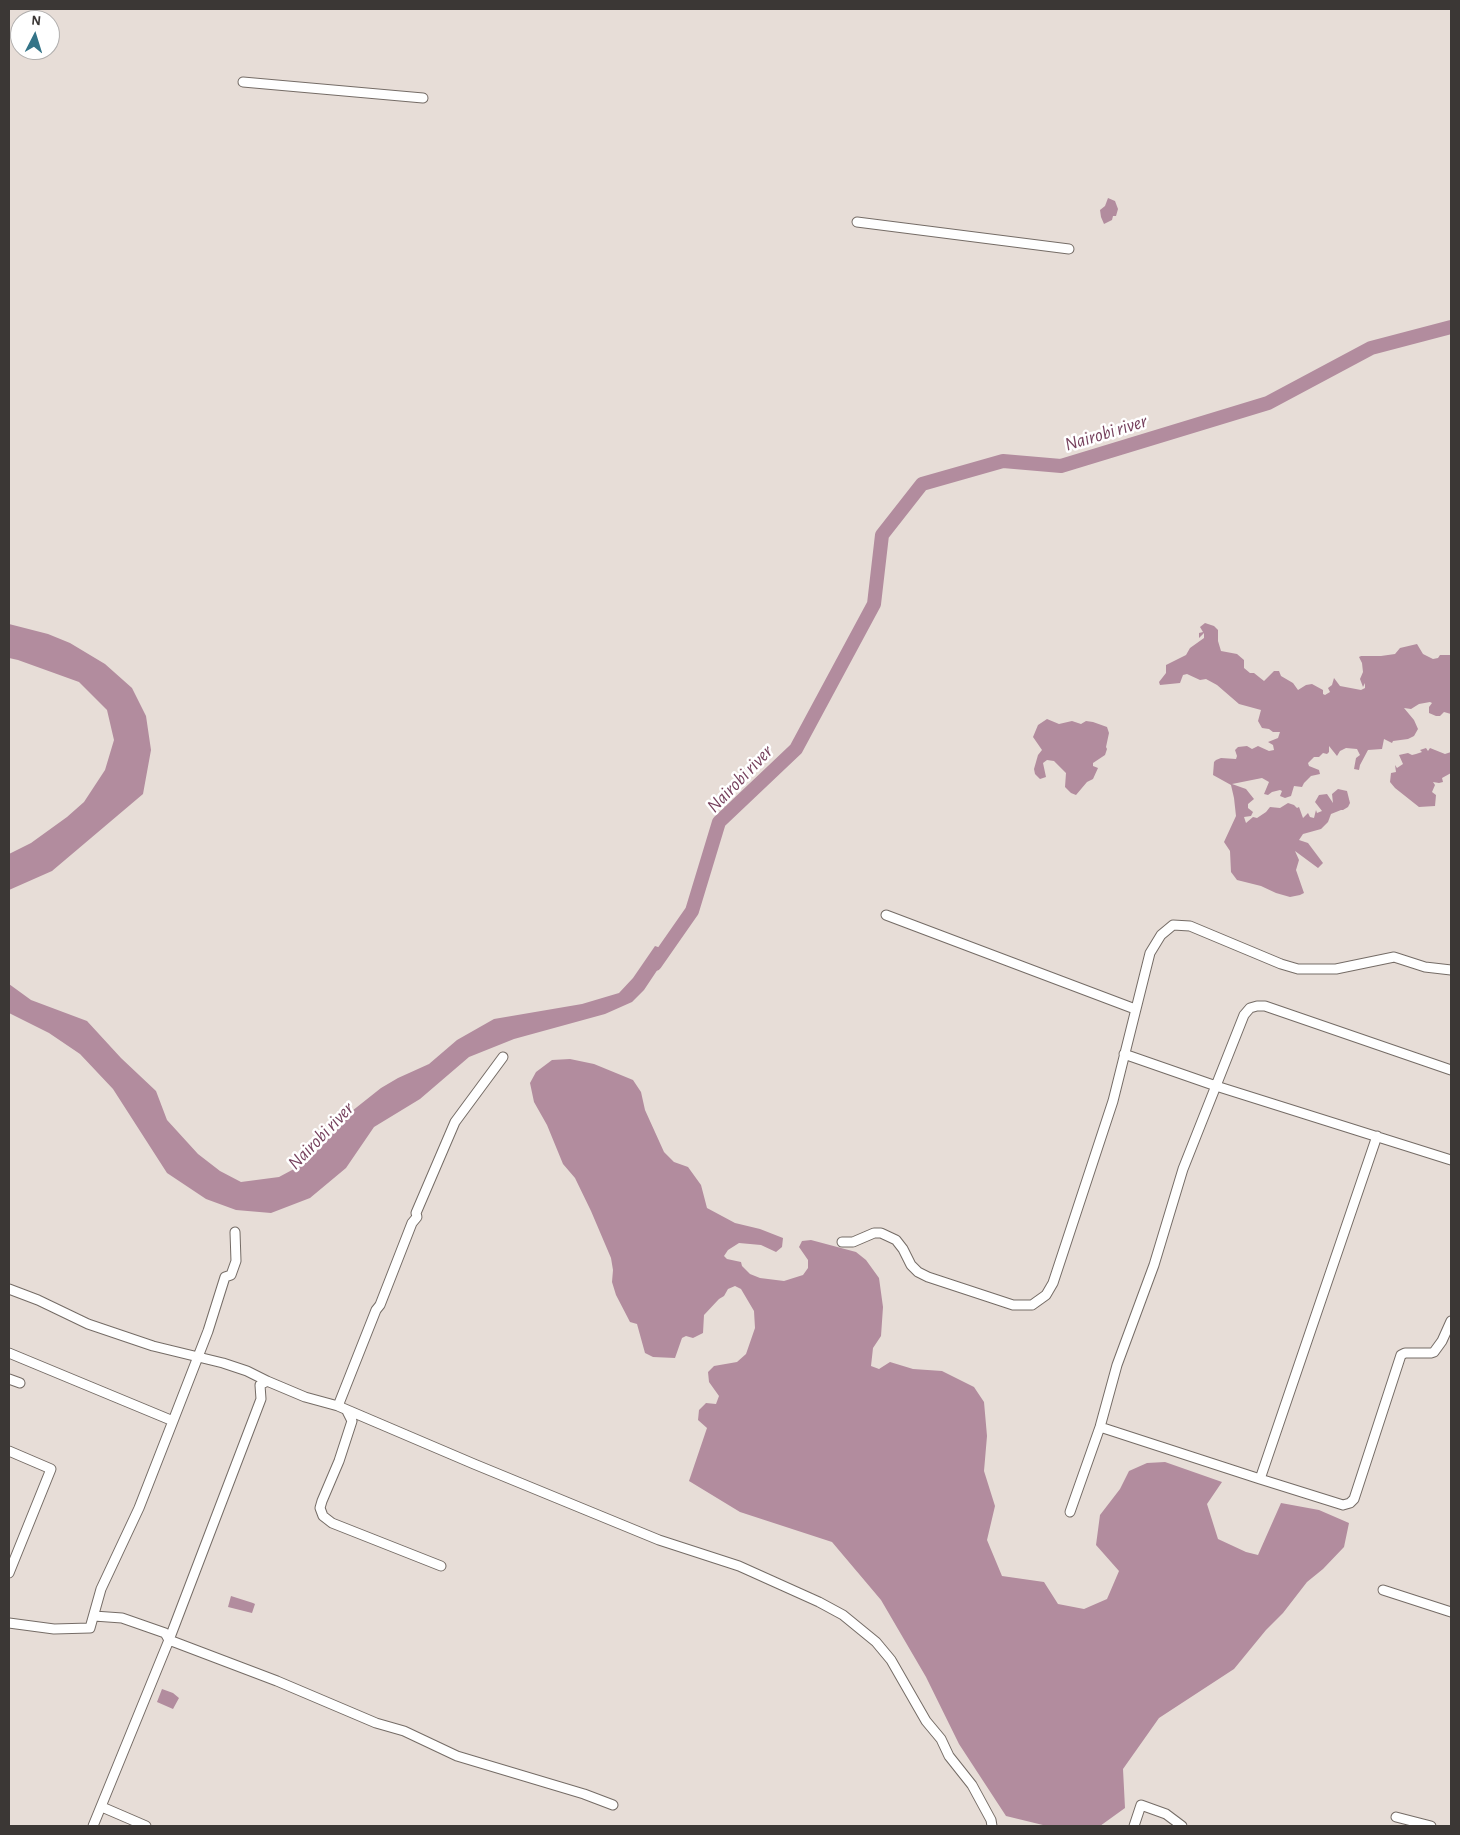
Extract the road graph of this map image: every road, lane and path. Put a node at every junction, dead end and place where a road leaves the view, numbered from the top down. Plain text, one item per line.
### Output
1 (243, 82) dead end
2 (423, 98) dead end
3 (857, 222) dead end
4 (1069, 249) dead end
5 (886, 914) dead end
6 (1451, 970) edge
7 (1135, 1009) junction
8 (1124, 1054) junction
9 (503, 1057) dead end
10 (1451, 1070) edge
11 (1216, 1086) junction
12 (1377, 1136) junction
13 (1451, 1160) edge
14 (235, 1232) dead end
15 (842, 1242) dead end
16 (9, 1289) edge
17 (1451, 1321) edge
18 (9, 1354) edge
19 (198, 1357) junction
20 (9, 1379) edge
21 (267, 1381) junction
22 (20, 1384) dead end
23 (338, 1406) junction
24 (347, 1411) junction
25 (173, 1421) junction
26 (1100, 1427) junction
27 (9, 1451) edge
28 (1260, 1479) junction
29 (1070, 1512) dead end
30 (441, 1566) dead end
31 (9, 1573) edge
32 (1383, 1590) dead end
33 (1451, 1612) edge
34 (94, 1616) junction
35 (9, 1623) edge
36 (170, 1640) junction
37 (613, 1805) dead end
38 (102, 1807) junction
39 (1396, 1817) dead end
40 (93, 1826) edge
41 (146, 1826) edge
42 (992, 1826) edge
43 (1134, 1826) edge
44 (1182, 1826) edge
45 (1432, 1826) edge

1 - 2 street
3 - 4 street
5 - 7 street
6 - 7 street
7 - 8 street
8 - 11 street
8 - 15 street
9 - 23 street
10 - 11 street
11 - 12 street
11 - 26 street
12 - 13 street
12 - 28 street
14 - 19 street
16 - 19 street
17 - 28 street
18 - 25 street
19 - 21 street
19 - 25 street
20 - 22 street
21 - 23 street
21 - 36 street
23 - 24 street
24 - 30 street
24 - 42 street
25 - 34 street
26 - 28 street
26 - 29 street
27 - 31 street
32 - 33 street
34 - 35 street
34 - 36 street
36 - 37 street
36 - 38 street
38 - 40 street
38 - 41 street
39 - 45 street
43 - 44 street

